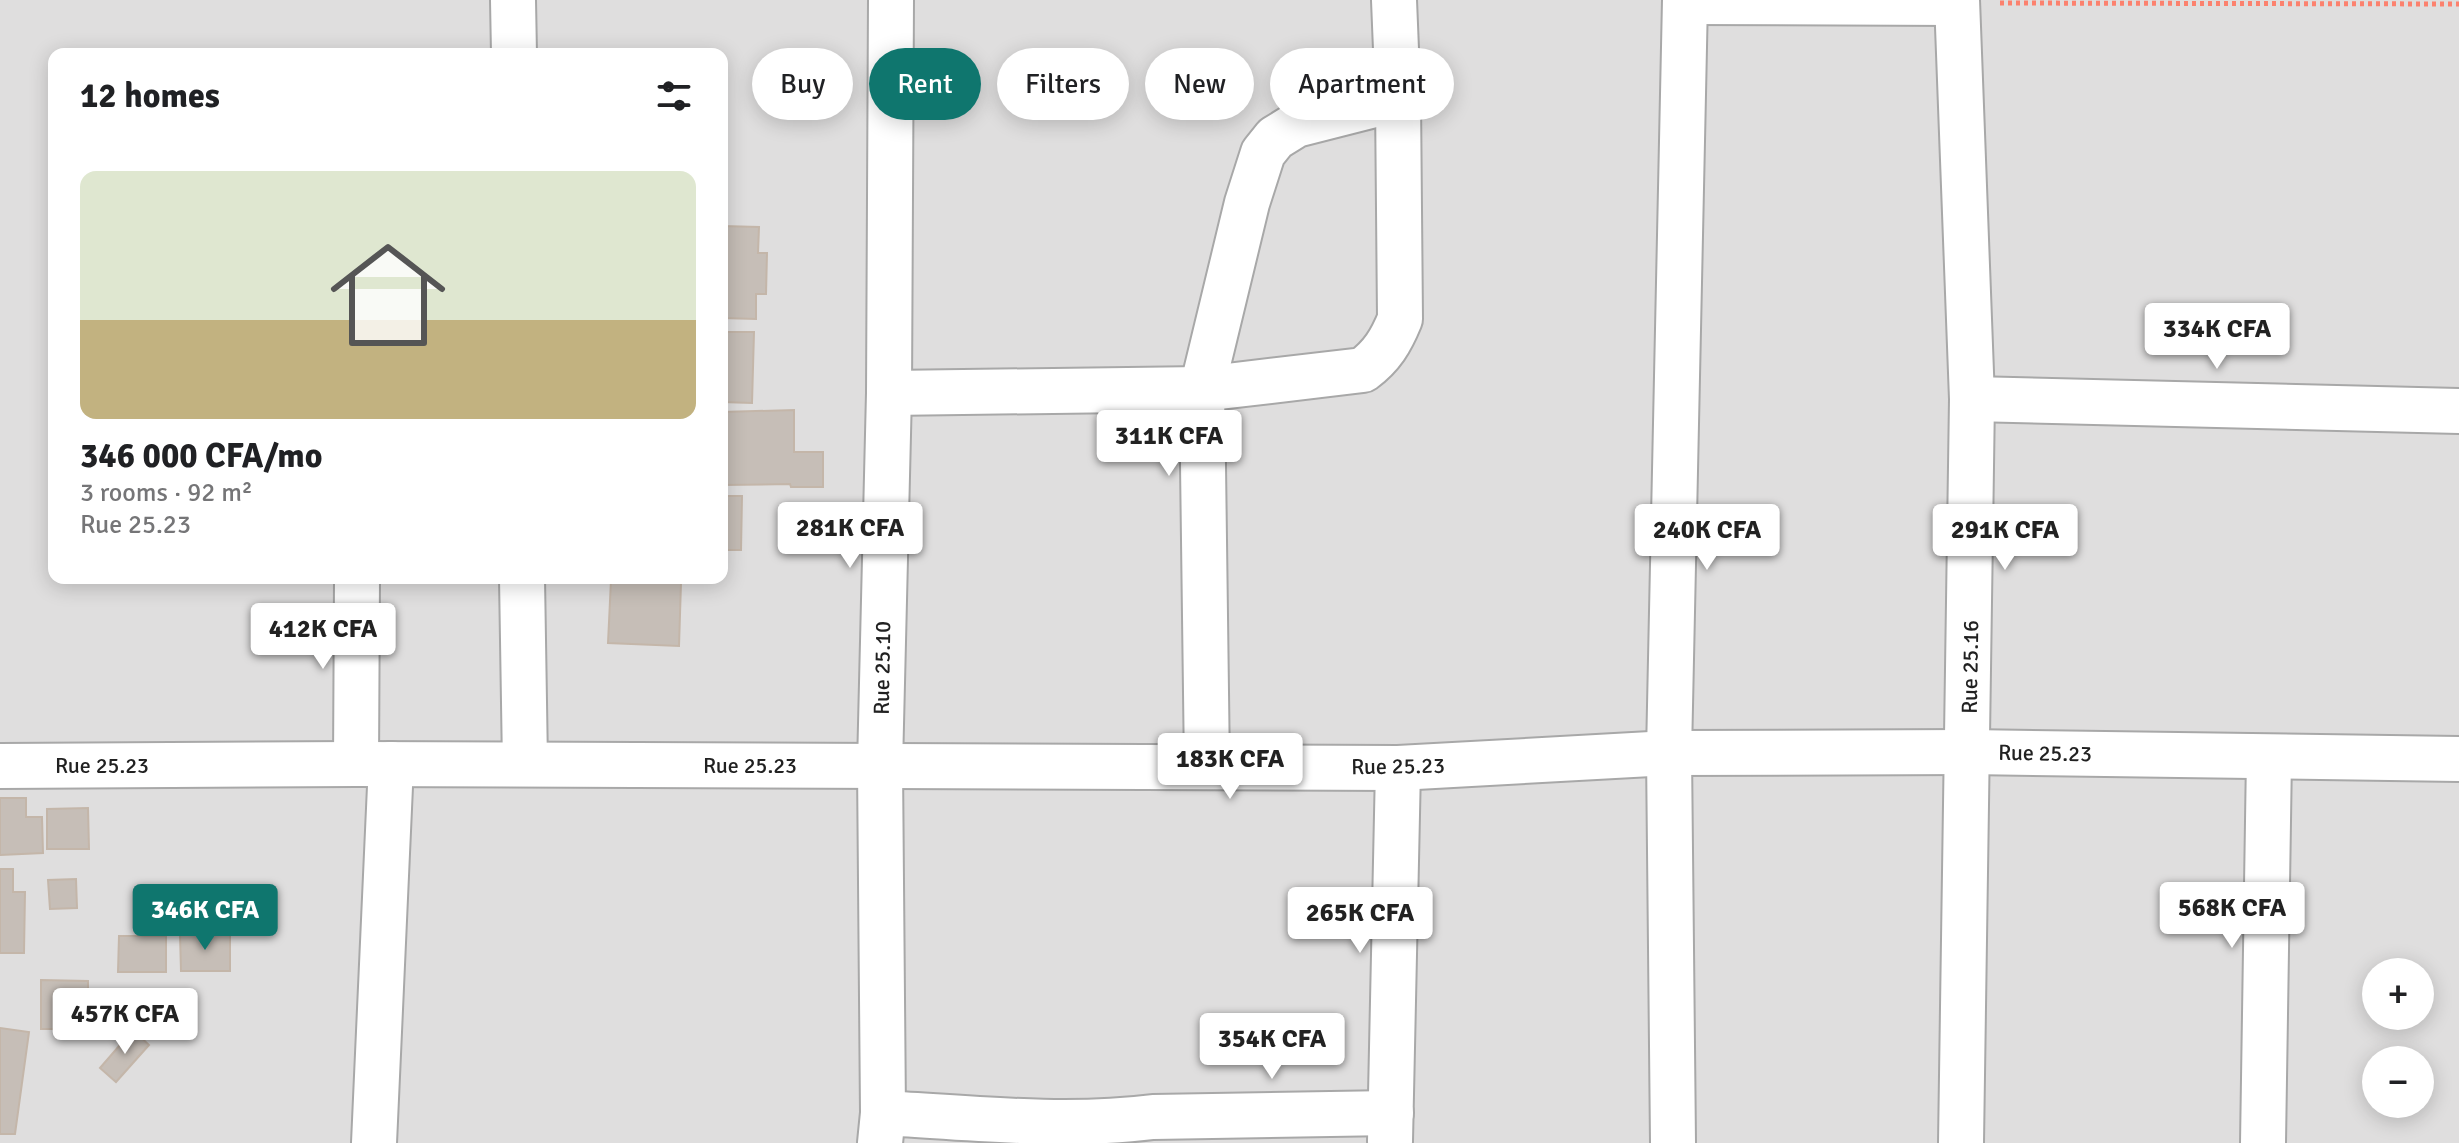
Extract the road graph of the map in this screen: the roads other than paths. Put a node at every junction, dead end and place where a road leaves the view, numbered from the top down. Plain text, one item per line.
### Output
1 (513, 0) edge
2 (891, 0) edge
3 (1394, 0) edge
4 (1685, 1) edge
5 (1957, 2) edge
6 (514, 48) edge
7 (1396, 48) edge
8 (1316, 120) edge
9 (1398, 120) edge
10 (1202, 389) junction
11 (889, 393) junction
12 (1972, 399) junction
13 (2459, 411) edge
14 (358, 584) edge
15 (522, 584) edge
16 (1969, 752) junction
17 (1669, 753) junction
18 (2269, 757) junction
19 (2459, 759) edge
20 (374, 764) junction
21 (525, 764) junction
22 (0, 766) edge
23 (880, 766) junction
24 (1207, 767) junction
25 (1398, 768) junction
26 (882, 1128) edge
27 (1390, 1128) edge
28 (1157, 1130) edge
29 (374, 1143) edge
30 (1673, 1143) edge
31 (1961, 1143) edge
32 (2263, 1143) edge

1 - 6 street
2 - 11 street, Rue 25.10
3 - 7 street
4 - 5 street
4 - 17 street
5 - 12 street, Rue 25.16
8 - 10 street
9 - 10 street
10 - 11 street
10 - 24 street
11 - 23 street, Rue 25.10
12 - 13 street
12 - 16 street, Rue 25.16
14 - 20 street
15 - 21 street
16 - 17 street, Rue 25.23
16 - 18 street, Rue 25.23
16 - 31 street, Rue 25.16
17 - 25 street, Rue 25.23
17 - 30 street
18 - 19 street, Rue 25.23
18 - 32 street
20 - 21 street, Rue 25.23
20 - 22 street, Rue 25.23
20 - 29 street
21 - 23 street, Rue 25.23
23 - 24 street, Rue 25.23
23 - 26 street, Rue 25.10
24 - 25 street, Rue 25.23
25 - 27 street
26 - 28 street
27 - 28 street

